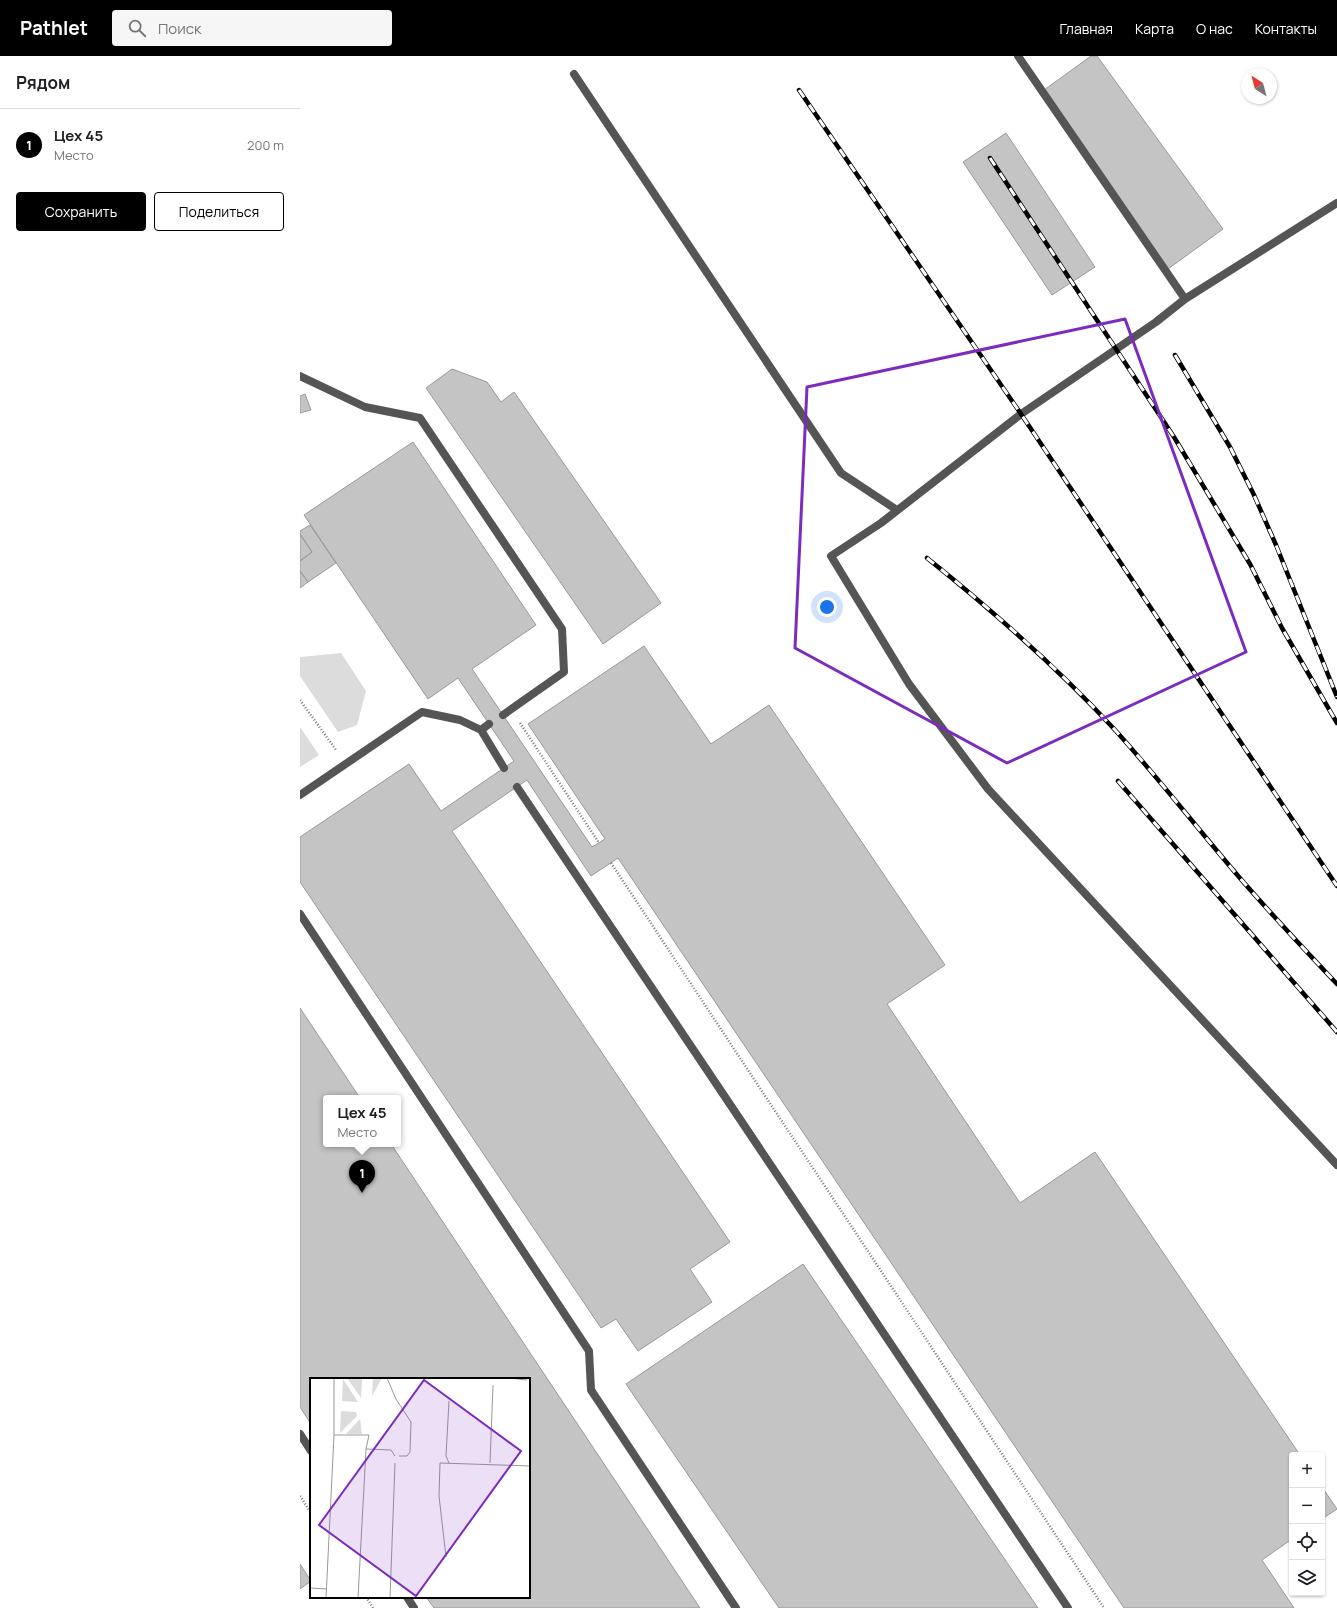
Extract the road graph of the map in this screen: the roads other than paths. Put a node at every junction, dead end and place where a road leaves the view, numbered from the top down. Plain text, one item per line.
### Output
1 (1018, 56) edge
2 (574, 74) dead end
3 (1337, 203) edge
4 (1185, 299) junction
5 (300, 376) edge
6 (897, 510) junction
7 (503, 715) dead end
8 (489, 724) dead end
9 (481, 730) junction
10 (504, 768) dead end
11 (517, 787) dead end
12 (300, 795) edge
13 (300, 914) edge
14 (1337, 1165) edge
15 (300, 1434) edge
16 (310, 1449) edge
17 (408, 1598) edge
18 (414, 1608) edge
19 (736, 1608) edge
20 (1068, 1608) edge

1 - 4 lane
2 - 6 lane
3 - 4 lane
4 - 6 lane
5 - 7 lane
6 - 14 lane
8 - 9 lane
9 - 10 lane
9 - 12 lane
11 - 20 lane
13 - 19 lane
15 - 16 lane
17 - 18 lane

